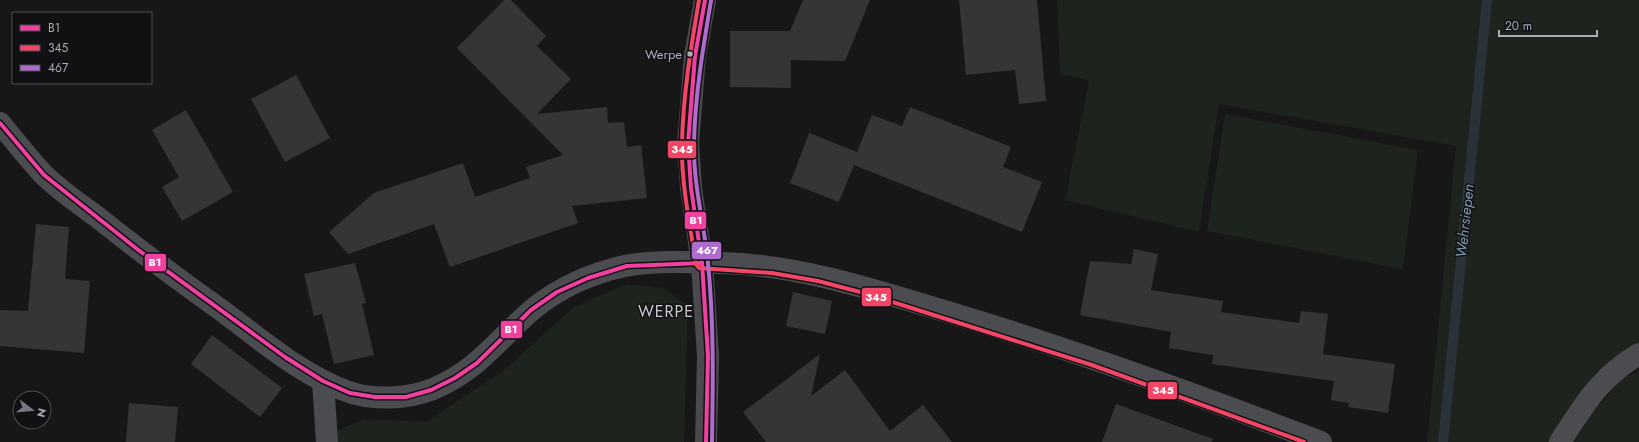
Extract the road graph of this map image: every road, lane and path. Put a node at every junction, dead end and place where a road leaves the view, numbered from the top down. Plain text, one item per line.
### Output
1 (705, 0) edge
2 (0, 123) edge
3 (702, 263) junction
4 (1639, 354) edge
5 (323, 381) junction
6 (327, 442) edge
7 (706, 442) edge
8 (1321, 442) edge
9 (1560, 442) edge

1 - 3 main road
2 - 5 street
3 - 5 street
3 - 7 main road
3 - 8 street
4 - 9 street
5 - 6 street

